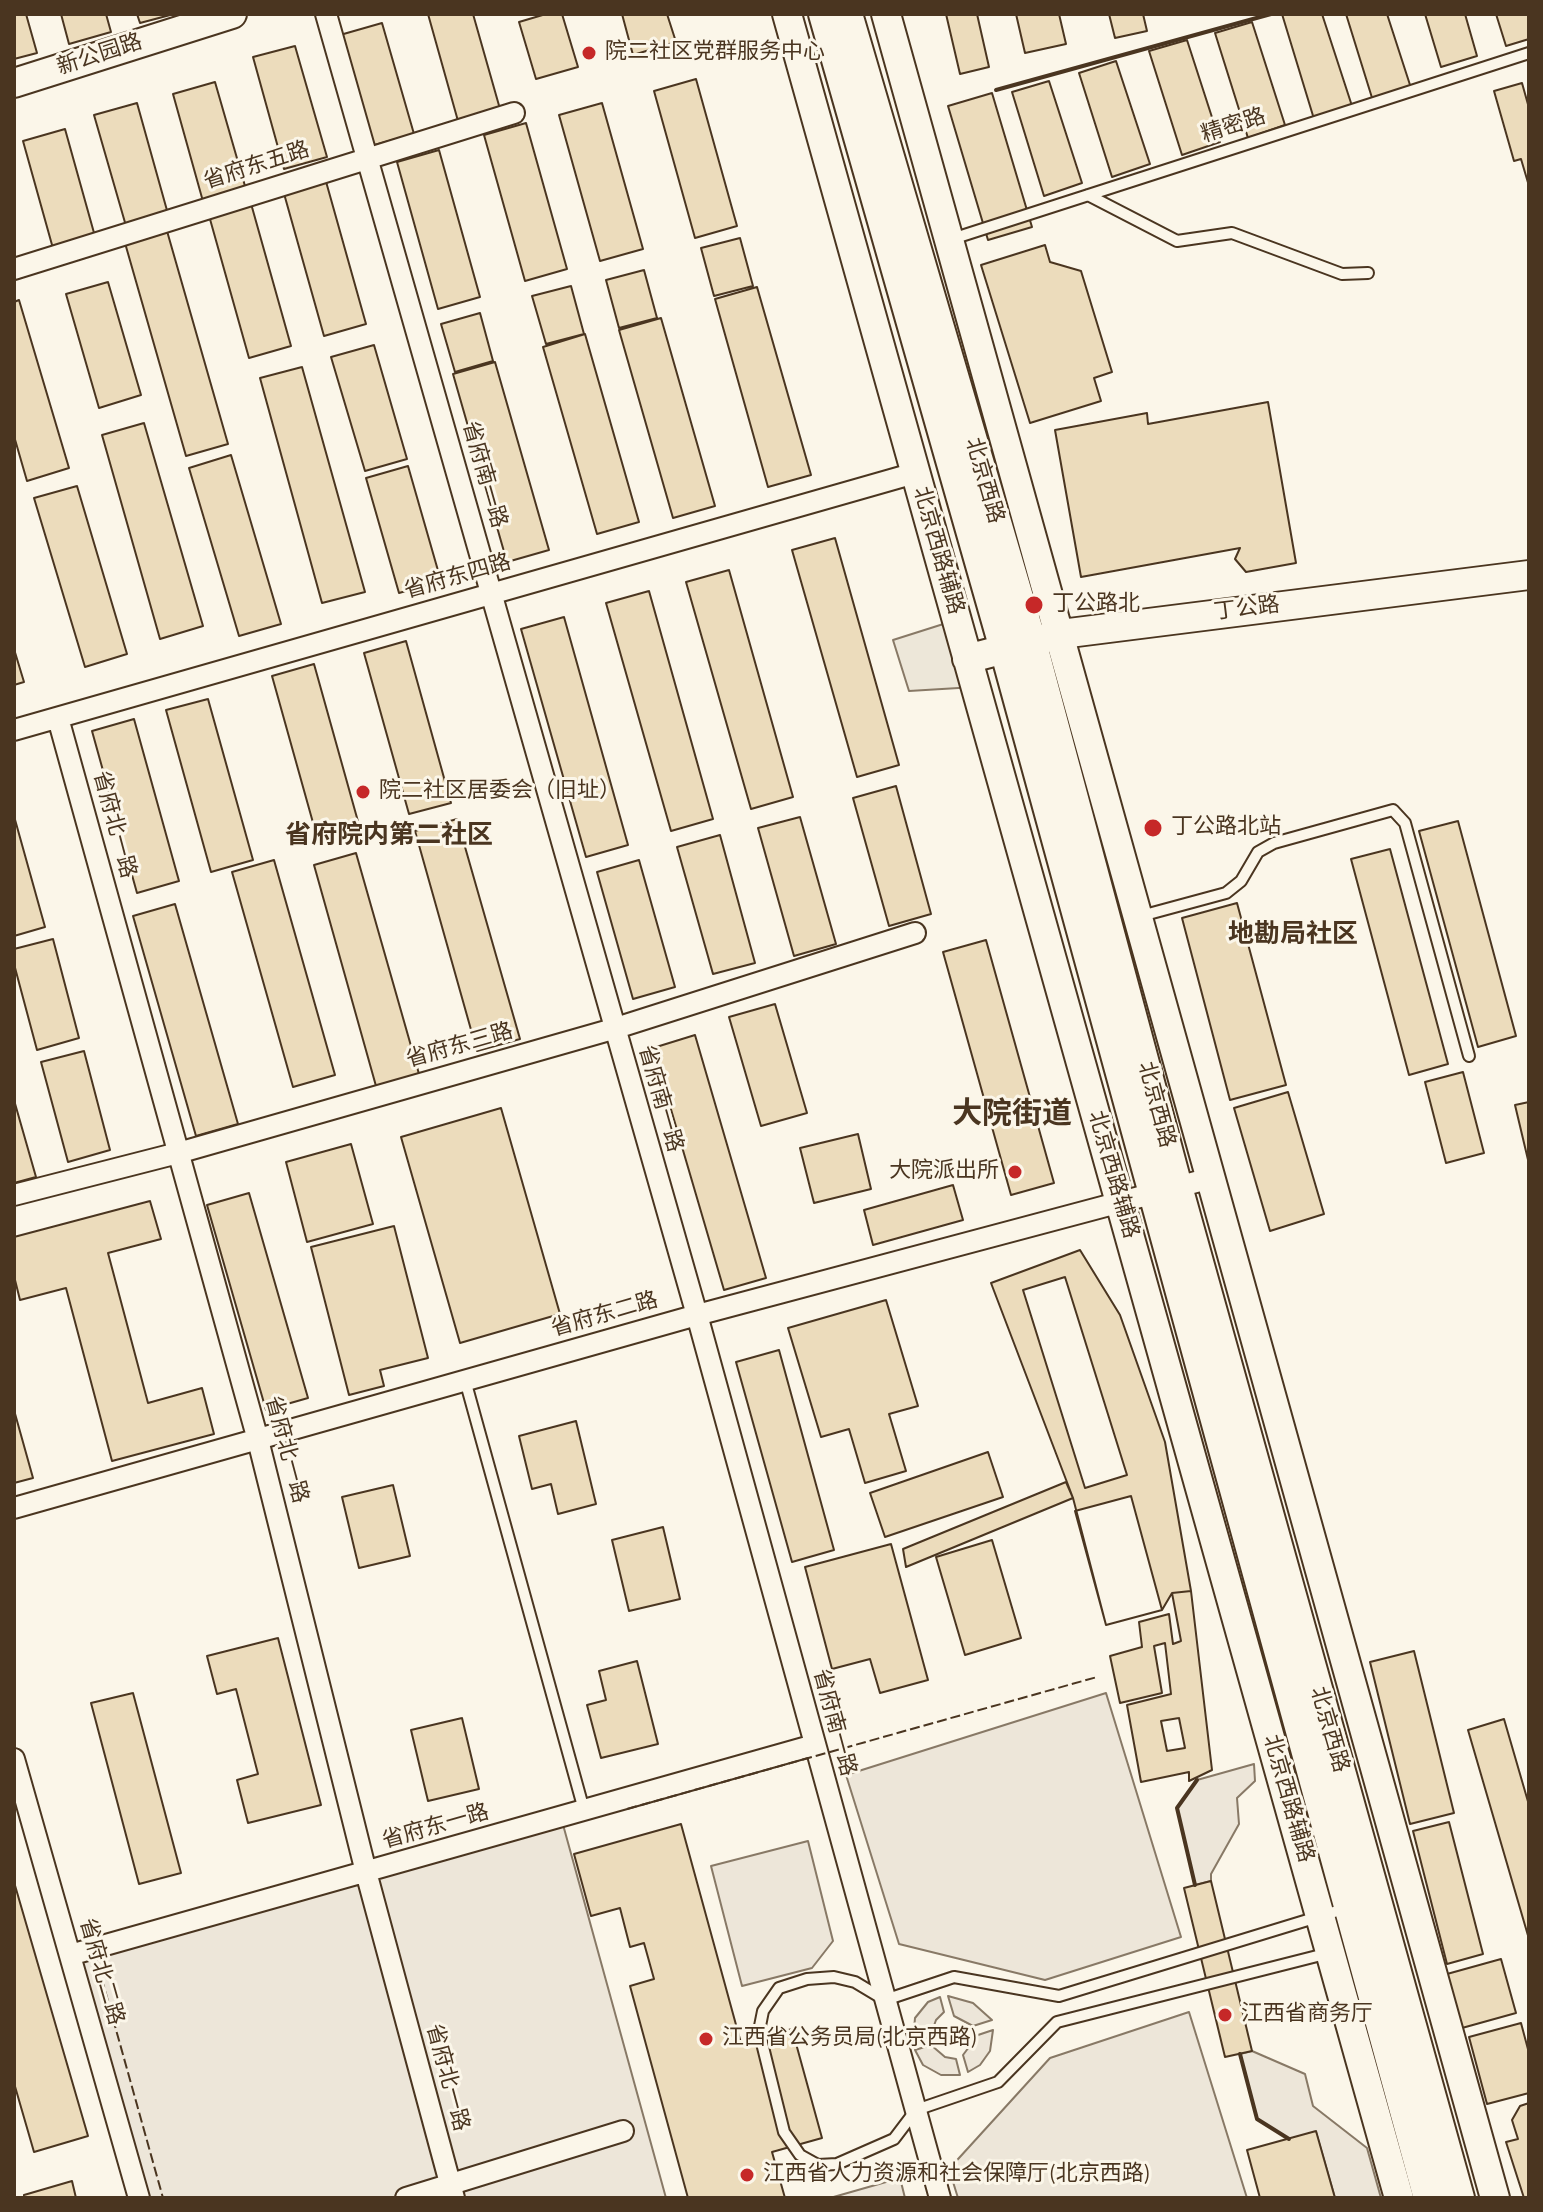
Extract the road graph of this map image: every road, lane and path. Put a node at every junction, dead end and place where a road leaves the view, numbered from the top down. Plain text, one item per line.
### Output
1 (232, 14) edge
2 (326, 14) edge
3 (787, 14) edge
4 (824, 14) edge
5 (847, 14) edge
6 (886, 14) edge
7 (1529, 53) edge
8 (14, 83) edge
9 (514, 113) dead end
10 (369, 156) junction
11 (1088, 195) junction
12 (952, 239) junction
13 (14, 269) edge
14 (1368, 273) dead end
15 (915, 473) junction
16 (1529, 575) edge
17 (491, 594) junction
18 (1061, 634) junction
19 (1018, 646) junction
20 (967, 659) junction
21 (58, 718) junction
22 (14, 730) edge
23 (1139, 917) junction
24 (915, 933) dead end
25 (613, 1029) junction
26 (1469, 1056) dead end
27 (178, 1153) junction
28 (1211, 1178) junction
29 (1164, 1190) junction
30 (14, 1195) edge
31 (1120, 1202) junction
32 (697, 1315) junction
33 (465, 1380) junction
34 (258, 1440) junction
35 (14, 1508) edge
36 (814, 1745) junction
37 (14, 1759) edge
38 (584, 1810) junction
39 (366, 1872) junction
40 (1349, 1907) junction
41 (1320, 1916) junction
42 (1360, 1944) junction
43 (1330, 1952) junction
44 (70, 1955) junction
45 (885, 2000) junction
46 (916, 2110) junction
47 (623, 2131) dead end
48 (453, 2192) edge
49 (139, 2198) edge
50 (406, 2198) edge
51 (940, 2198) edge
52 (1399, 2198) edge
53 (1429, 2198) edge
54 (1459, 2198) edge
55 (1495, 2198) edge

1 - 8 main road, 新公园路
2 - 10 street, 省府南一路
3 - 15 main road, 北京西路辅路
4 - 19 main road, 北京西路
5 - 19 main road, 北京西路
6 - 12 main road
7 - 11 lane, 精密路
9 - 10 street, 省府东五路
10 - 13 street, 省府东五路
10 - 17 street, 省府南一路
11 - 12 lane, 精密路
11 - 14 lane
12 - 18 main road
15 - 17 street, 省府东四路
15 - 20 main road, 北京西路辅路
16 - 18 main road, 丁公路
17 - 21 street, 省府东四路
17 - 25 street, 省府南一路
18 - 19 main road, 丁公路
18 - 23 main road
19 - 20 main road, 丁公路
19 - 29 main road, 北京西路
20 - 31 main road, 北京西路辅路
21 - 22 street, 省府东四路
21 - 27 street, 省府北一路
23 - 26 lane
23 - 28 main road
24 - 25 street, 省府东三路
25 - 27 street, 省府东三路
25 - 32 street, 省府南一路
27 - 30 street, 省府东三路
27 - 34 street, 省府北一路
28 - 29 street, 省府东二路
28 - 55 main road
29 - 31 street, 省府东二路
29 - 40 main road, 北京西路
29 - 54 main road, 北京西路
31 - 32 street, 省府东二路
31 - 41 main road, 北京西路辅路
32 - 33 street, 省府东二路
32 - 36 street, 省府南一路
33 - 34 street, 省府东二路
33 - 38 lane
34 - 35 street, 省府东二路
34 - 39 street, 省府北一路
36 - 38 street, 省府东一路
36 - 45 street, 省府南一路
37 - 44 street, 省府北二路
38 - 39 street, 省府东一路
39 - 44 street, 省府东一路
39 - 48 street, 省府北一路
40 - 41 lane
40 - 42 main road, 北京西路
41 - 43 main road, 北京西路辅路
41 - 45 lane
42 - 43 lane
42 - 53 main road, 北京西路
43 - 46 lane
43 - 52 main road, 北京西路辅路
44 - 49 street, 省府北二路
45 - 46 street, 省府南一路
45 - 46 lane
46 - 51 street, 省府南一路
47 - 48 street
48 - 50 street

